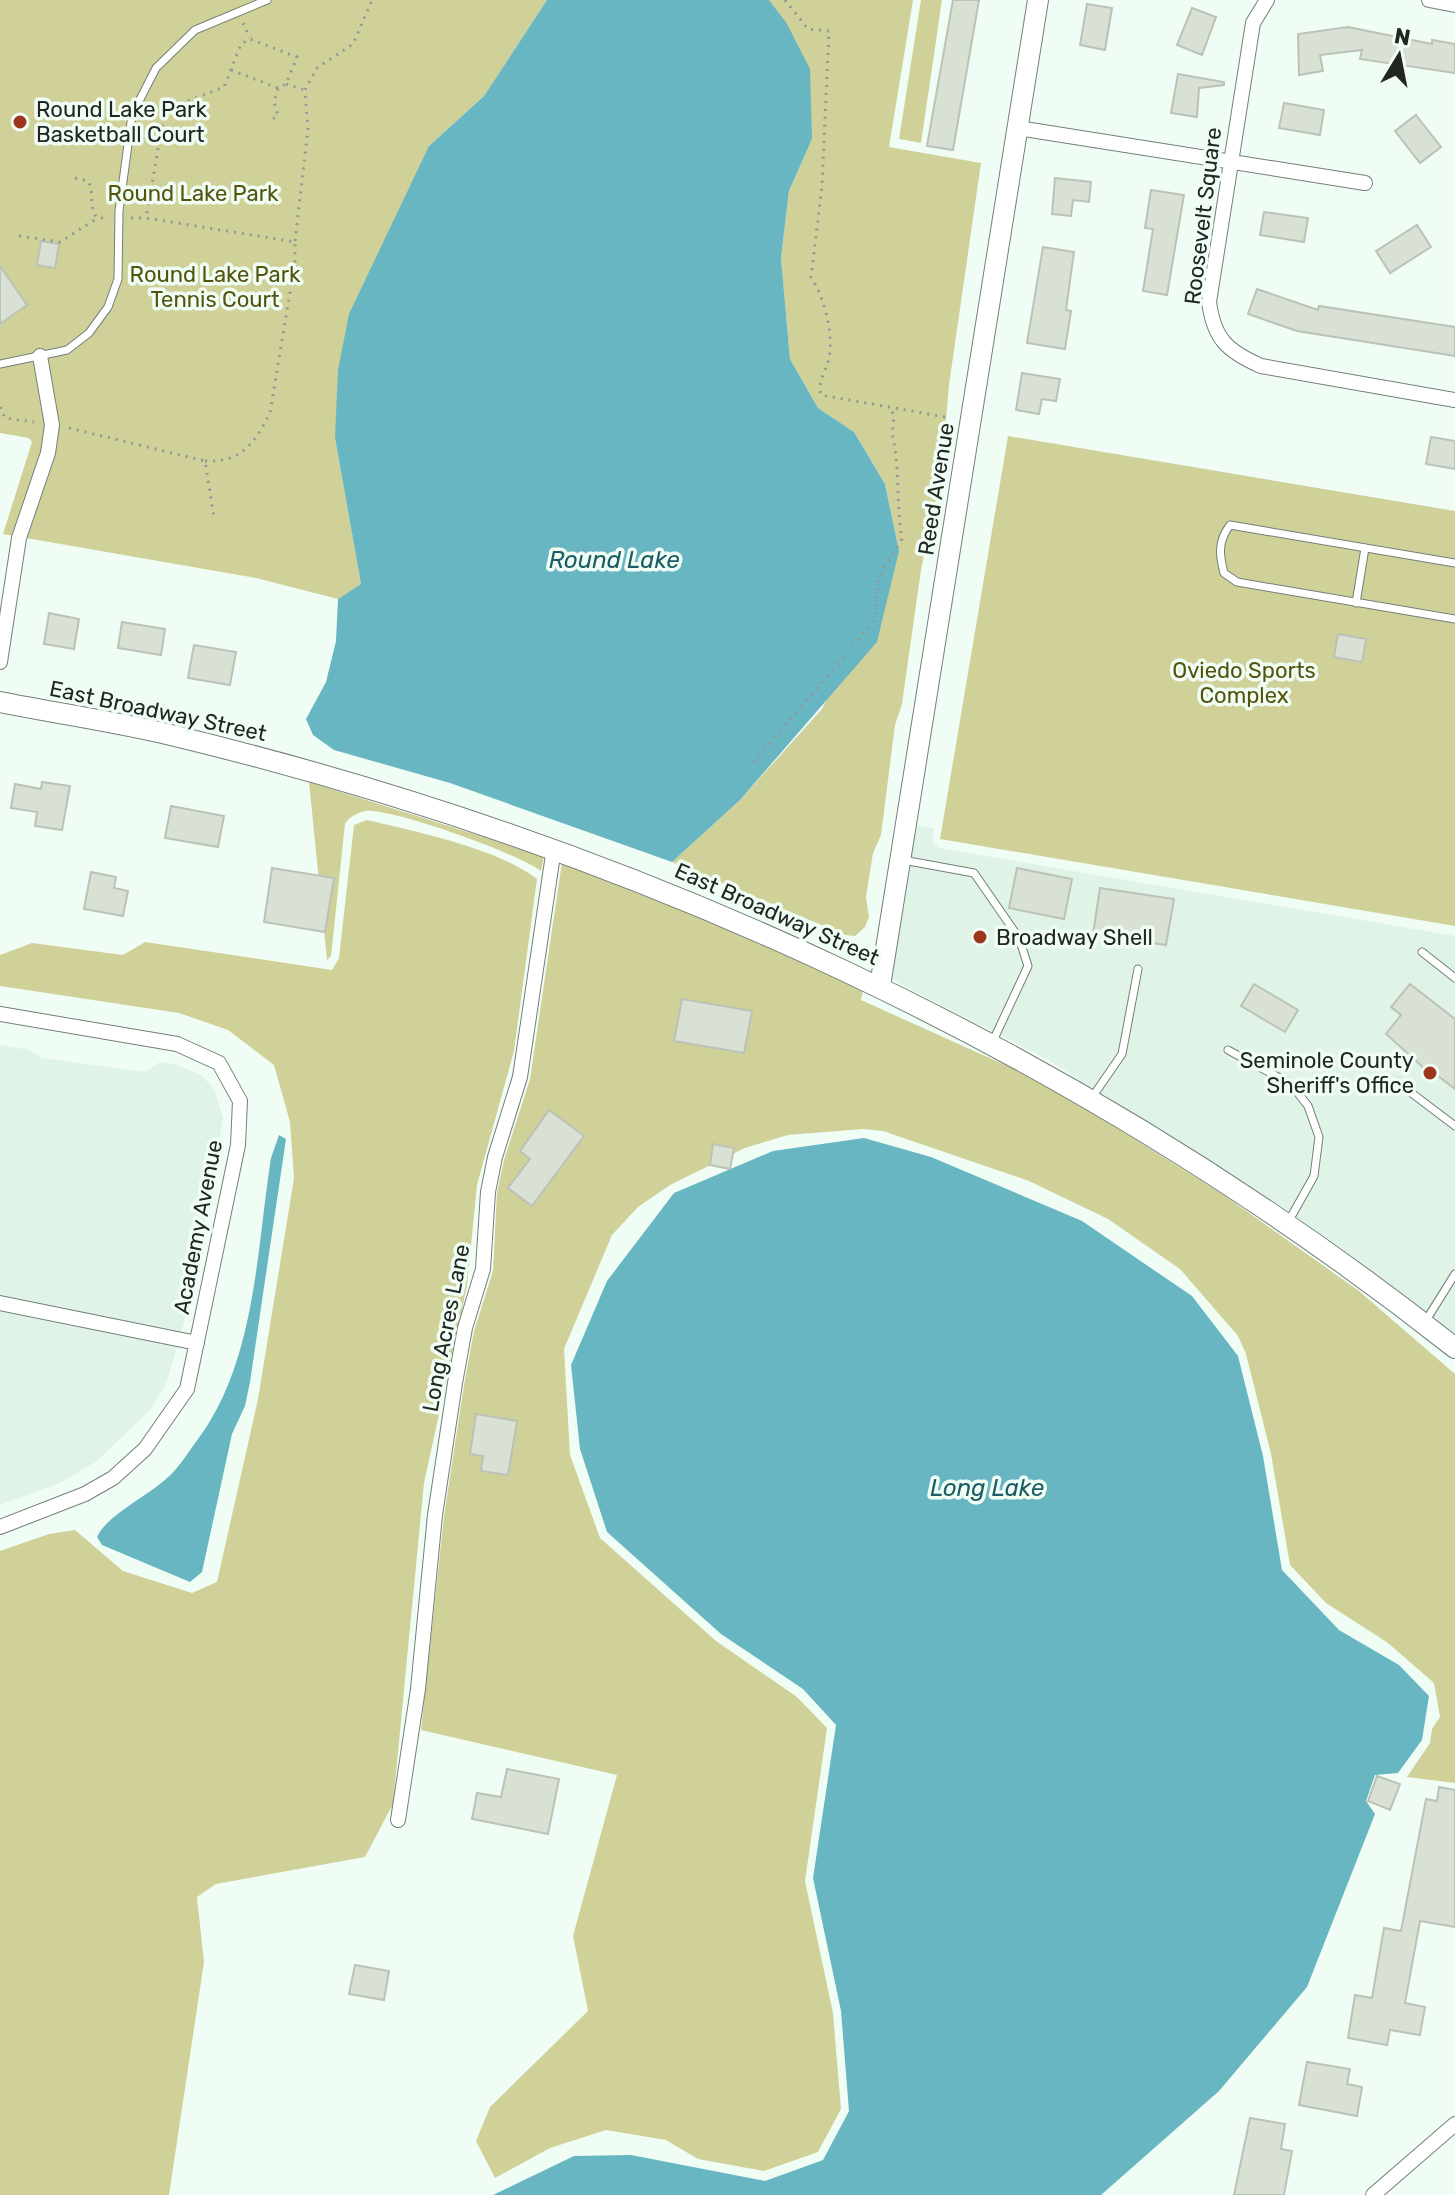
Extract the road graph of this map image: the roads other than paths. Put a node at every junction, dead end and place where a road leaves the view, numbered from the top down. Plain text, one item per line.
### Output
1 (267, 0) edge
2 (1038, 0) edge
3 (1267, 0) edge
4 (1429, 0) edge
5 (1455, 5) edge
6 (1018, 128) junction
7 (1231, 162) junction
8 (1365, 183) dead end
9 (40, 356) junction
10 (0, 364) edge
11 (1455, 400) edge
12 (1365, 548) junction
13 (1455, 563) edge
14 (1356, 603) junction
15 (1455, 619) edge
16 (0, 662) edge
17 (0, 702) edge
18 (554, 848) junction
19 (901, 860) junction
20 (1422, 952) dead end
21 (1138, 969) dead end
22 (1455, 978) edge
23 (880, 986) junction
24 (0, 1014) edge
25 (992, 1043) junction
26 (1228, 1050) dead end
27 (1397, 1082) dead end
28 (1091, 1099) junction
29 (1455, 1126) edge
30 (1285, 1225) junction
31 (1455, 1274) edge
32 (0, 1303) edge
33 (1424, 1323) junction
34 (197, 1343) junction
35 (1455, 1348) edge
36 (0, 1527) edge
37 (398, 1820) dead end
38 (1455, 2124) edge
39 (1373, 2195) edge

1 - 9 lane
2 - 6 main road, Reed Avenue
3 - 7 street, Roosevelt Square
4 - 5 street
6 - 7 street
6 - 19 main road, Reed Avenue
7 - 8 street
7 - 11 street, Roosevelt Square
9 - 10 lane
9 - 16 street
12 - 13 lane
12 - 14 lane
12 - 14 lane
14 - 15 lane
17 - 18 main road, East Broadway Street
18 - 23 main road, East Broadway Street
18 - 37 street, Long Acres Lane
19 - 23 main road, Reed Avenue
19 - 25 lane
20 - 22 lane
21 - 28 lane
23 - 25 main road, East Broadway Street
24 - 34 street, Academy Avenue
25 - 28 main road, East Broadway Street
26 - 30 lane
27 - 29 lane
28 - 30 main road, East Broadway Street
30 - 33 main road, East Broadway Street
31 - 33 lane
32 - 34 street
33 - 35 main road, East Broadway Street
34 - 36 street, Academy Avenue
38 - 39 street

